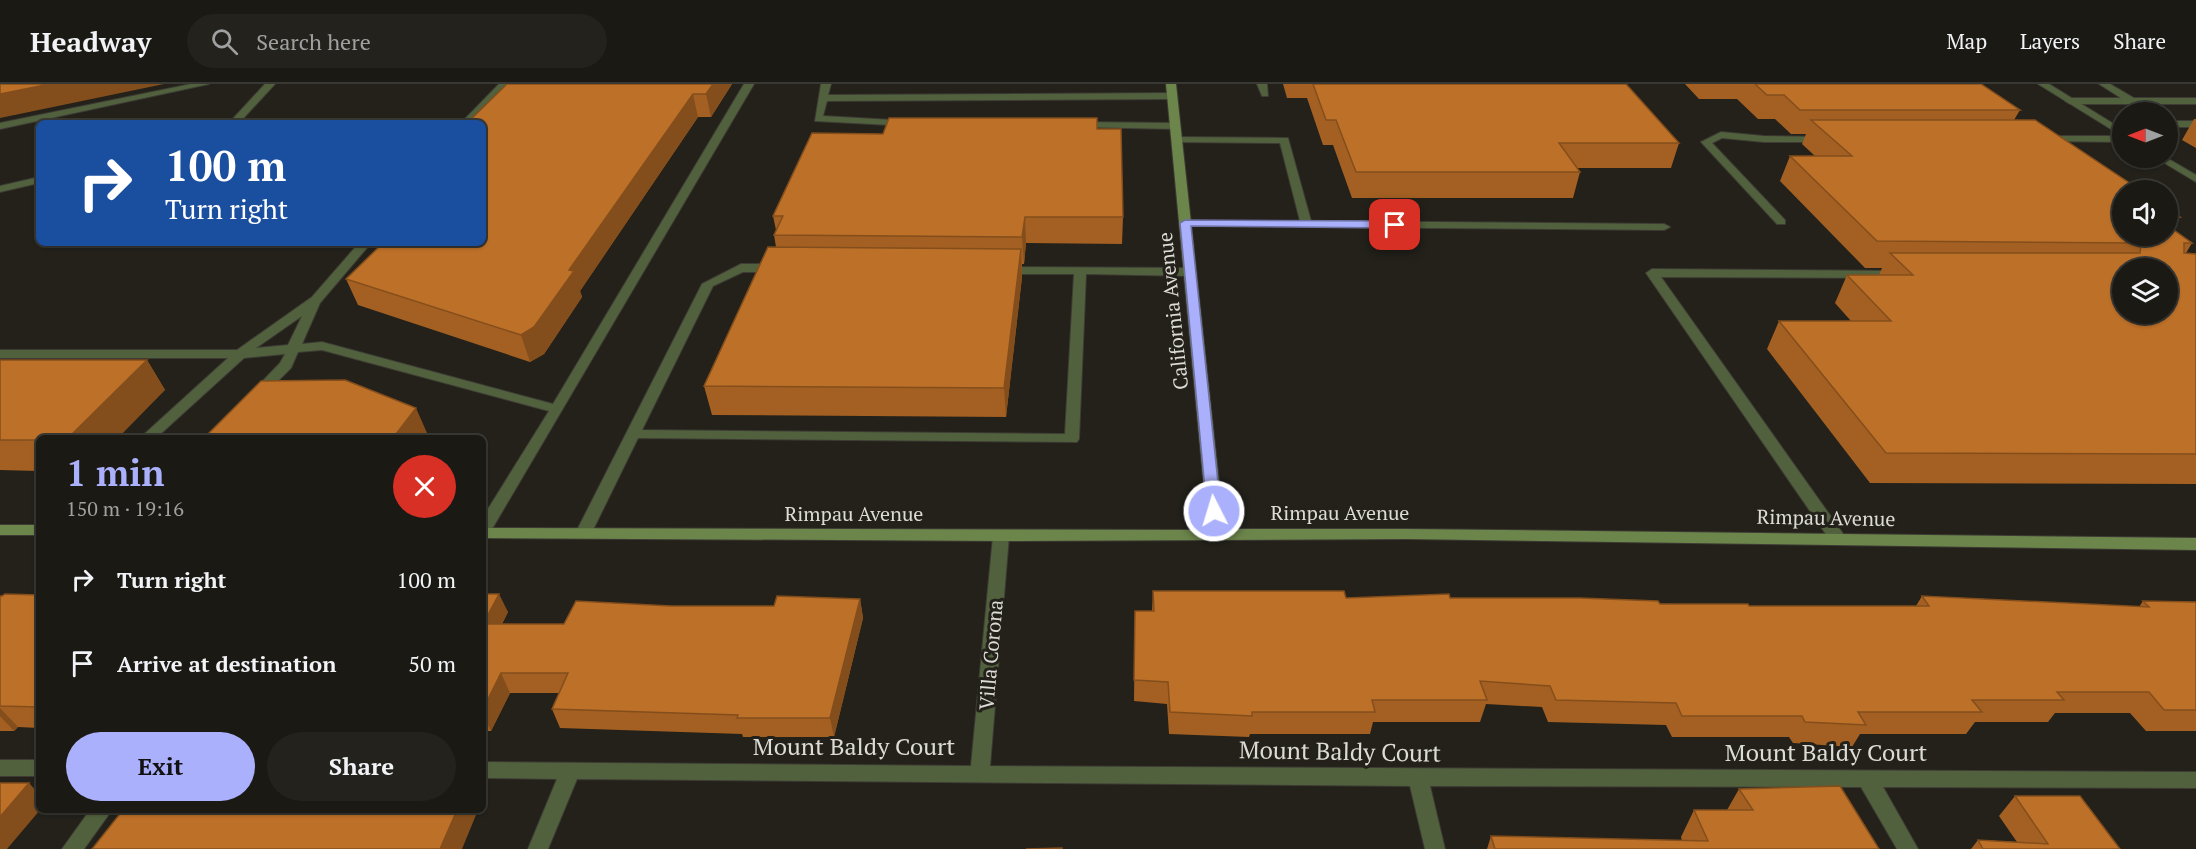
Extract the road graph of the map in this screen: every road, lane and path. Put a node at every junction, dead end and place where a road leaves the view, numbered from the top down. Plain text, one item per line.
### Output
1 (204, 84) edge
2 (270, 84) edge
3 (504, 84) edge
4 (749, 84) edge
5 (826, 84) edge
6 (1262, 84) edge
7 (2043, 84) edge
8 (2104, 84) edge
9 (1171, 90) edge
10 (1265, 94) dead end
11 (823, 98) junction
12 (2070, 100) junction
13 (2132, 101) junction
14 (2196, 101) edge
15 (237, 120) edge
16 (469, 120) edge
17 (919, 124) edge
18 (2178, 124) edge
19 (2196, 124) edge
20 (1070, 125) edge
21 (0, 126) edge
22 (1175, 126) junction
23 (2112, 127) edge
24 (1834, 139) edge
25 (2112, 139) edge
26 (1176, 140) junction
27 (2061, 152) edge
28 (2177, 168) edge
29 (2196, 180) edge
30 (36, 181) edge
31 (0, 189) edge
32 (1781, 222) dead end
33 (1185, 223) junction
34 (1306, 224) junction
35 (1664, 227) dead end
36 (362, 246) edge
37 (788, 268) edge
38 (987, 270) edge
39 (1080, 271) junction
40 (1190, 272) junction
41 (1911, 274) edge
42 (316, 300) junction
43 (293, 349) junction
44 (0, 354) edge
45 (240, 354) junction
46 (246, 406) edge
47 (556, 409) junction
48 (633, 434) junction
49 (150, 435) edge
50 (486, 527) edge
51 (0, 530) edge
52 (36, 530) edge
53 (486, 532) edge
54 (583, 534) junction
55 (1216, 534) junction
56 (1001, 536) junction
57 (1838, 539) junction
58 (2196, 544) edge
59 (0, 768) edge
60 (36, 768) edge
61 (486, 770) edge
62 (571, 770) junction
63 (980, 774) junction
64 (1418, 778) junction
65 (1866, 779) junction
66 (2196, 780) edge
67 (100, 813) edge
68 (72, 849) edge
69 (538, 849) edge
70 (1436, 849) edge
71 (1908, 849) edge

1 - 21 street
2 - 15 street
3 - 16 street
4 - 47 street
5 - 11 street
6 - 10 street
7 - 12 street
8 - 13 street
9 - 11 street
9 - 22 main road, California Avenue
11 - 17 street
12 - 13 street
12 - 23 street
13 - 14 street
18 - 19 street
20 - 22 street
22 - 26 main road, California Avenue
24 - 32 street
25 - 27 street
26 - 33 main road, California Avenue
26 - 34 street
28 - 29 street
30 - 31 street
33 - 34 street
33 - 40 main road, California Avenue
34 - 35 street
36 - 42 street
37 - 48 street
38 - 39 street
39 - 40 street
39 - 48 street
40 - 55 main road, California Avenue
41 - 57 street
42 - 43 street
42 - 45 street
43 - 45 street
43 - 46 street
43 - 47 street
44 - 45 street
45 - 49 street
47 - 50 street
48 - 54 street
51 - 52 main road
53 - 54 main road, Rimpau Avenue
54 - 56 main road, Rimpau Avenue
55 - 56 main road, Rimpau Avenue
55 - 57 main road, Rimpau Avenue
56 - 63 street, Villa Corona
57 - 58 main road, Rimpau Avenue
59 - 60 street
61 - 62 street, Mount Baldy Court
62 - 63 street, Mount Baldy Court
62 - 69 street
63 - 64 street, Mount Baldy Court
64 - 65 street, Mount Baldy Court
64 - 70 street
65 - 66 street, Mount Baldy Court
65 - 71 street
67 - 68 street

